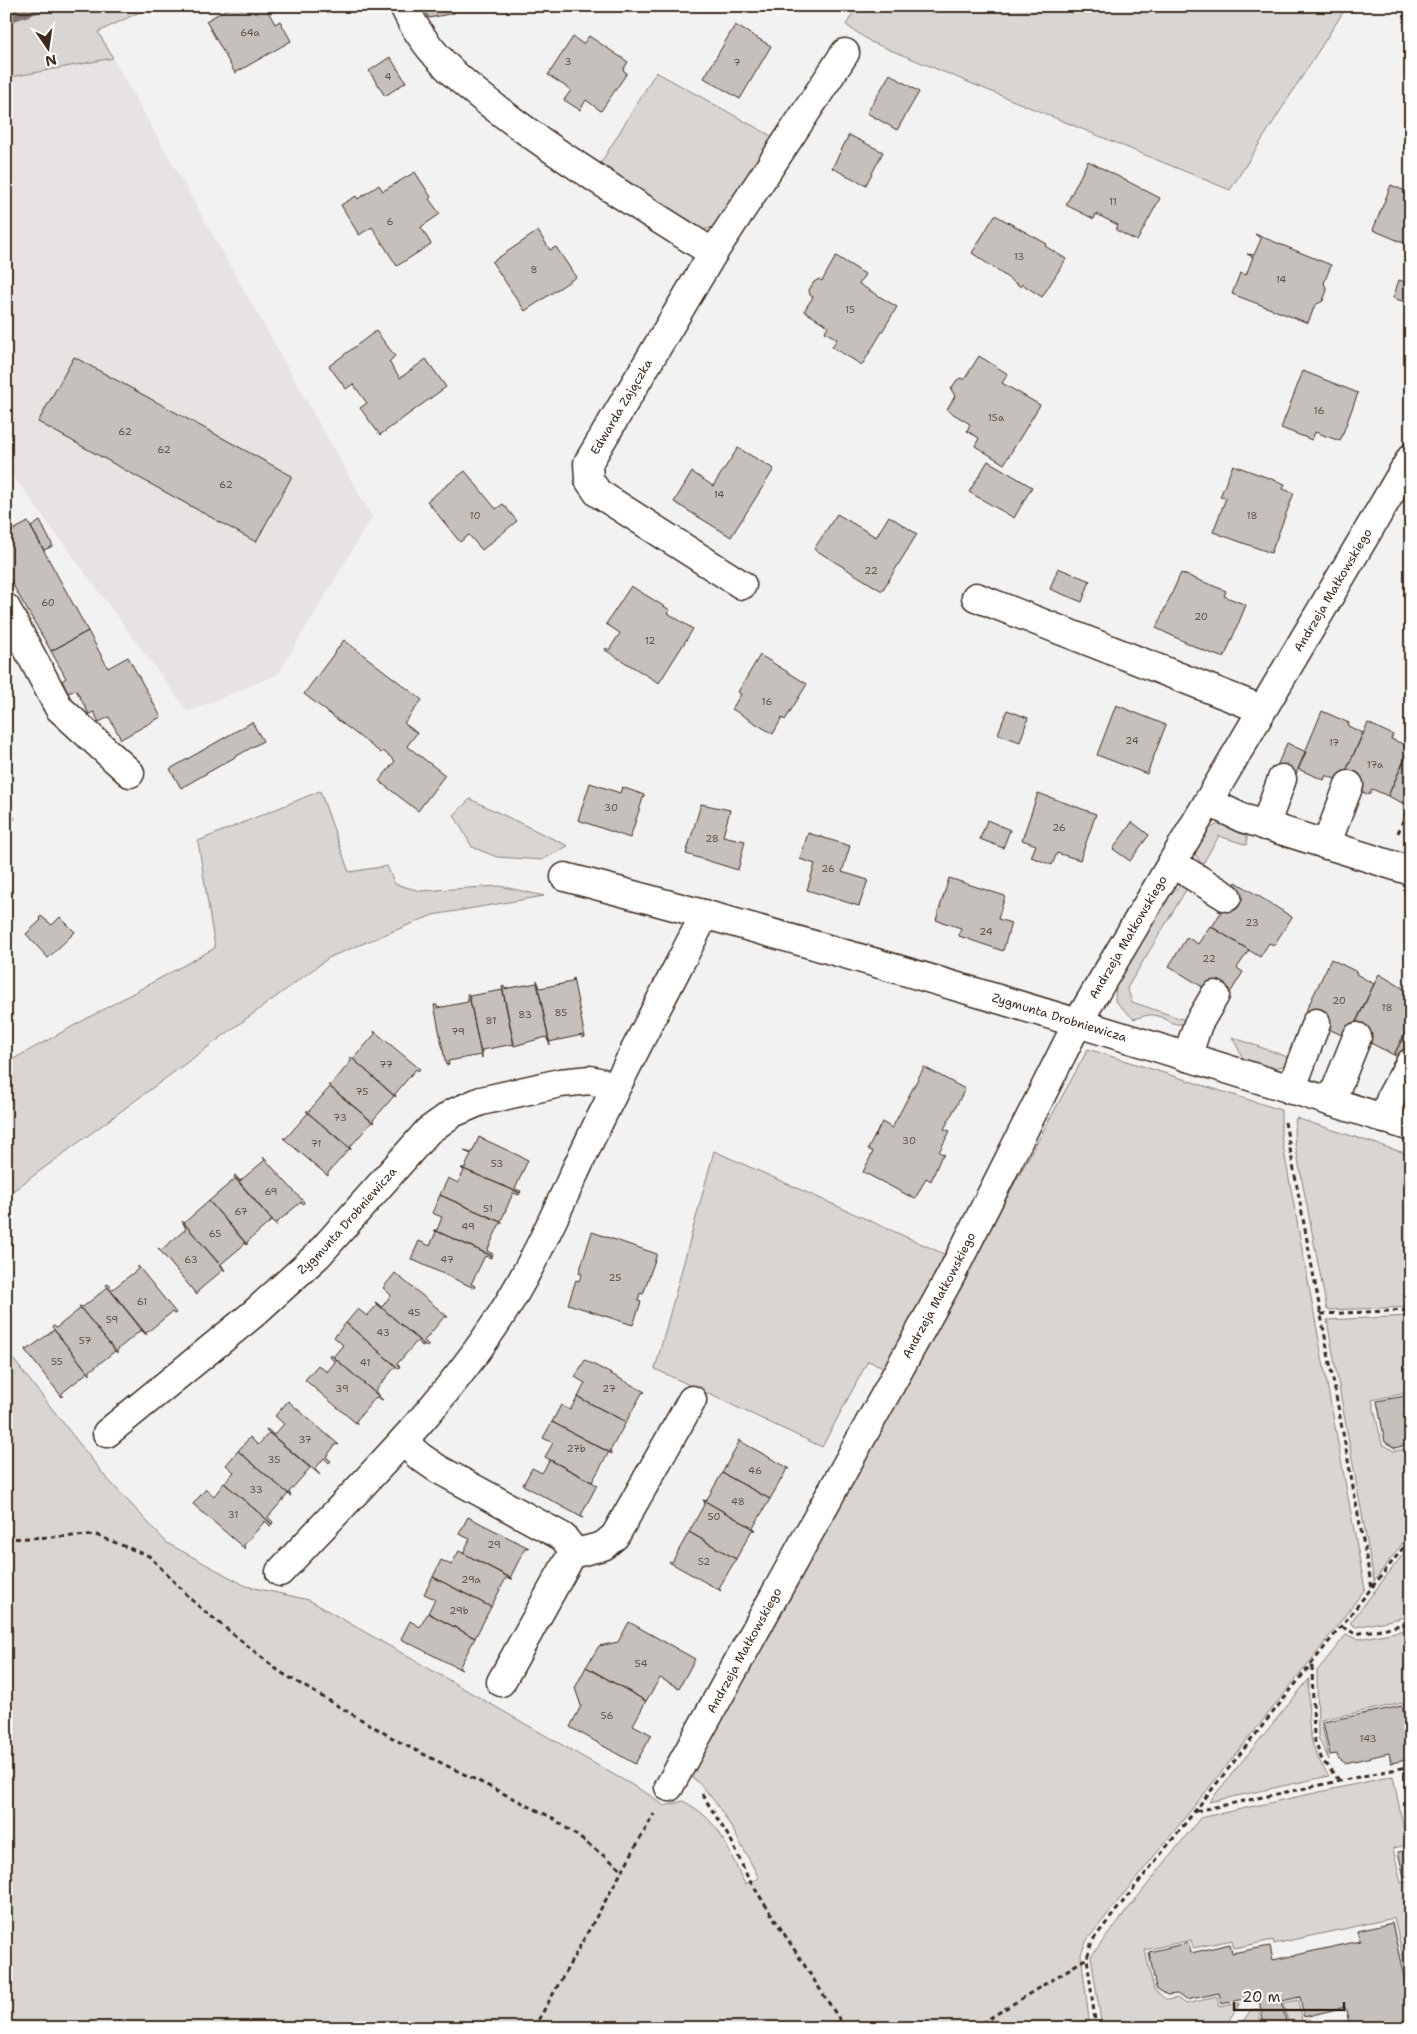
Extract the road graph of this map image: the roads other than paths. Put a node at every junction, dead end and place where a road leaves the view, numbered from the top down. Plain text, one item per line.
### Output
1 (404, 6) edge
2 (845, 52) dead end
3 (713, 253) junction
4 (1411, 458) edge
5 (742, 585) dead end
6 (976, 597) dead end
7 (6, 608) edge
8 (1261, 710) junction
9 (130, 773) dead end
10 (1282, 779) dead end
11 (1349, 786) dead end
12 (1208, 802) junction
13 (1265, 826) junction
14 (1326, 845) junction
15 (1172, 863) junction
16 (1411, 871) edge
17 (565, 877) dead end
18 (1227, 897) dead end
19 (705, 914) junction
20 (1215, 995) dead end
21 (1078, 1022) junction
22 (1316, 1023) dead end
23 (1357, 1037) dead end
24 (1187, 1057) junction
25 (1410, 1063) edge
26 (616, 1086) junction
27 (1291, 1090) junction
28 (1331, 1102) junction
29 (1403, 1121) edge
30 (692, 1400) dead end
31 (107, 1433) dead end
32 (402, 1441) junction
33 (572, 1554) junction
34 (280, 1572) dead end
35 (501, 1682) dead end
36 (672, 1782) road end

1 - 3 street
2 - 3 street, Edwarda Zajączka
3 - 5 street, Edwarda Zajączka
4 - 8 street, Andrzeja Małkowskiego
6 - 8 street
7 - 9 street
8 - 12 street, Andrzeja Małkowskiego
10 - 13 street
11 - 14 street
12 - 13 street
12 - 15 street, Andrzeja Małkowskiego
13 - 14 street
14 - 16 street
15 - 18 street
15 - 21 street, Andrzeja Małkowskiego
17 - 19 street, Zygmunta Drobniewicza
19 - 21 street, Zygmunta Drobniewicza
19 - 26 street
20 - 24 street
21 - 24 street, Zygmunta Drobniewicza
21 - 36 street, Andrzeja Małkowskiego
22 - 27 street
23 - 28 street
24 - 27 street, Zygmunta Drobniewicza
25 - 29 street
26 - 31 street, Zygmunta Drobniewicza
26 - 32 street
27 - 28 street, Zygmunta Drobniewicza
28 - 29 street, Zygmunta Drobniewicza
30 - 33 street
32 - 33 street
32 - 34 street
33 - 35 street

